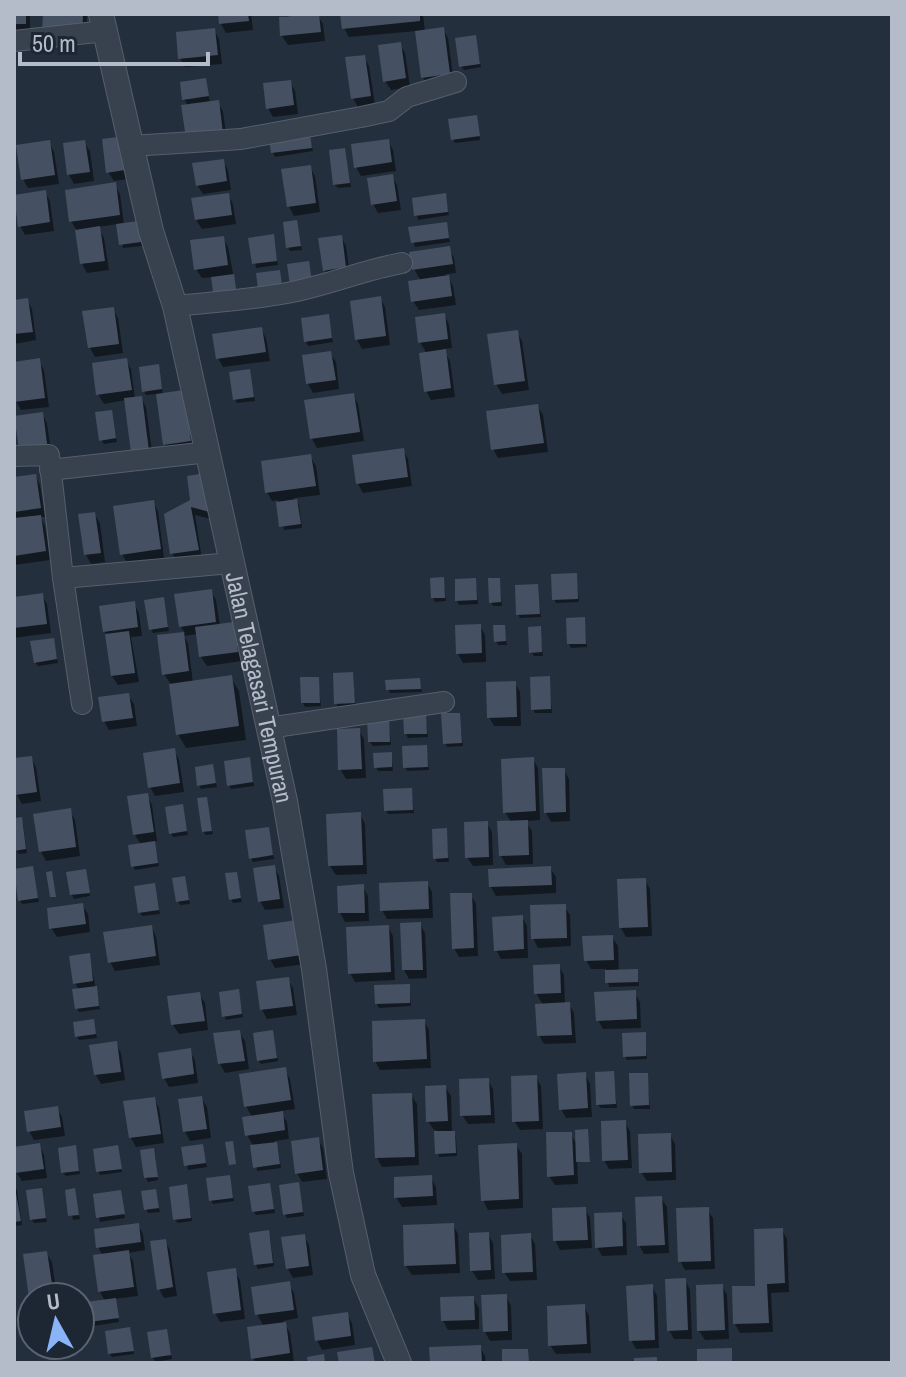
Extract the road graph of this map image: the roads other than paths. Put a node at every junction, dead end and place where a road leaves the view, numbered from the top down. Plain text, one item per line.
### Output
1 (103, 22) edge
2 (14, 41) edge
3 (456, 82) dead end
4 (131, 146) junction
5 (402, 263) dead end
6 (175, 306) junction
7 (208, 452) junction
8 (14, 456) edge
9 (50, 470) junction
10 (231, 563) junction
11 (63, 578) junction
12 (444, 702) dead end
13 (82, 704) dead end
14 (268, 728) junction
15 (399, 1363) edge

1 - 2 street
1 - 4 street, Jalan Telagasari Tempuran
3 - 4 street
4 - 6 street, Jalan Telagasari Tempuran
5 - 6 street
6 - 7 street, Jalan Telagasari Tempuran
7 - 9 street
7 - 10 street, Jalan Telagasari Tempuran
8 - 9 street
9 - 11 street
10 - 11 street
10 - 14 street, Jalan Telagasari Tempuran
11 - 13 street
12 - 14 street
14 - 15 street, Jalan Telagasari Tempuran

